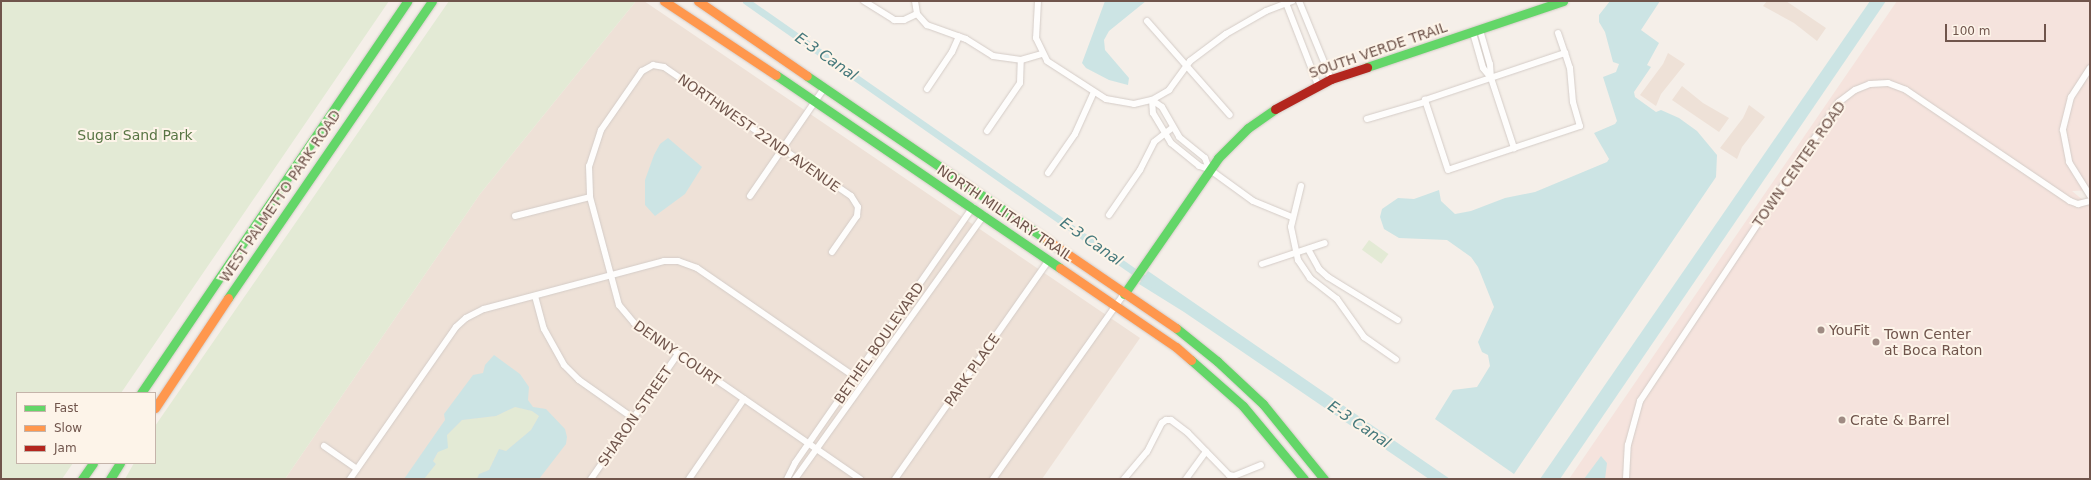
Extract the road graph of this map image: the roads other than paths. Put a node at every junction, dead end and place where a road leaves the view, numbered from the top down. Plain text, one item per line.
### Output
1 (407, 1) edge
2 (432, 1) edge
3 (664, 1) edge
4 (698, 1) edge
5 (864, 1) edge
6 (915, 1) edge
7 (1038, 1) edge
8 (1299, 1) edge
9 (1563, 1) edge
10 (1289, 2) edge
11 (917, 14) junction
12 (1147, 21) dead end
13 (1476, 31) junction
14 (1558, 33) dead end
15 (959, 36) junction
16 (1565, 53) junction
17 (1042, 54) junction
18 (1021, 60) junction
19 (1187, 65) junction
20 (653, 66) joint
21 (2090, 68) edge
22 (1491, 78) junction
23 (1331, 80) junction
24 (1318, 86) junction
25 (825, 87) junction
26 (927, 89) dead end
27 (1094, 92) junction
28 (1152, 100) junction
29 (815, 102) junction
30 (1426, 102) junction
31 (1230, 115) dead end
32 (1367, 119) dead end
33 (1172, 128) junction
34 (988, 131) dead end
35 (1164, 134) junction
36 (1514, 148) junction
37 (783, 149) junction
38 (1209, 169) junction
39 (1048, 173) dead end
40 (1301, 186) dead end
41 (590, 196) junction
42 (750, 196) dead end
43 (2090, 196) edge
44 (2090, 201) edge
45 (996, 206) junction
46 (973, 208) junction
47 (984, 215) junction
48 (1109, 215) dead end
49 (515, 216) dead end
50 (1292, 217) junction
51 (251, 232) junction
52 (266, 242) junction
53 (1325, 243) dead end
54 (1308, 249) junction
55 (832, 252) dead end
56 (1295, 253) junction
57 (1049, 260) junction
58 (1262, 264) dead end
59 (611, 276) junction
60 (1124, 294) junction
61 (535, 296) junction
62 (1116, 305) junction
63 (1398, 320) dead end
64 (678, 354) junction
65 (1396, 359) dead end
66 (855, 376) junction
67 (142, 392) edge
68 (744, 399) junction
69 (156, 407) edge
70 (633, 418) junction
71 (808, 444) junction
72 (324, 446) dead end
73 (818, 450) junction
74 (1206, 451) junction
75 (92, 464) edge
76 (119, 464) edge
77 (1261, 464) dead end
78 (357, 468) junction
79 (82, 479) edge
80 (110, 479) edge
81 (350, 479) edge
82 (591, 479) edge
83 (689, 479) edge
84 (787, 479) edge
85 (796, 479) edge
86 (860, 479) edge
87 (896, 479) edge
88 (993, 479) edge
89 (1124, 479) edge
90 (1186, 479) edge
91 (1304, 479) edge
92 (1324, 479) edge
93 (1626, 479) edge

1 - 51 main road, WEST PALMETTO PARK ROAD
2 - 52 main road, WEST PALMETTO PARK ROAD
3 - 29 main road, NORTH MILITARY TRAIL
4 - 25 main road, NORTH MILITARY TRAIL
5 - 11 street
6 - 11 street
7 - 17 street
8 - 23 street
9 - 13 main road, SOUTH VERDE TRAIL
10 - 19 street
10 - 24 street
11 - 15 street
12 - 19 street
13 - 22 street
13 - 23 main road, SOUTH VERDE TRAIL
14 - 16 street
15 - 18 street
15 - 26 street
16 - 22 street
16 - 36 street
17 - 18 street
17 - 27 street
18 - 34 street
19 - 28 street
19 - 31 street
20 - 37 street, NORTHWEST 22ND AVENUE
20 - 41 street, DENNY COURT
21 - 43 street
22 - 30 street
22 - 36 street
23 - 24 main road, SOUTH VERDE TRAIL
24 - 38 main road, SOUTH VERDE TRAIL
25 - 29 street
25 - 45 main road, NORTH MILITARY TRAIL
27 - 28 street
27 - 39 street
28 - 33 street
28 - 35 street
29 - 37 street
29 - 46 main road, NORTH MILITARY TRAIL
30 - 32 street
30 - 36 street
33 - 35 street
33 - 38 street
35 - 38 street
35 - 48 street
37 - 42 street
37 - 55 street, NORTHWEST 22ND AVENUE
38 - 50 street
38 - 60 main road, SOUTH VERDE TRAIL
40 - 50 street
41 - 49 street
41 - 59 street, DENNY COURT
44 - 93 street, TOWN CENTER ROAD
45 - 46 main road
45 - 60 main road, NORTH MILITARY TRAIL
46 - 47 main road, NORTH MILITARY TRAIL
46 - 66 street, BETHEL BOULEVARD
47 - 57 main road, NORTH MILITARY TRAIL
47 - 73 street, BETHEL BOULEVARD
50 - 56 street
51 - 52 main road
51 - 67 main road, WEST PALMETTO PARK ROAD
52 - 69 main road, WEST PALMETTO PARK ROAD
53 - 54 street
54 - 56 street
54 - 63 street
56 - 58 street
56 - 65 street
57 - 62 main road, NORTH MILITARY TRAIL
57 - 87 street, PARK PLACE
59 - 61 street
59 - 64 street, DENNY COURT
59 - 66 street
60 - 62 street
60 - 92 main road, NORTH MILITARY TRAIL
61 - 70 street
61 - 78 street
62 - 88 street
62 - 91 main road, NORTH MILITARY TRAIL
64 - 68 street, DENNY COURT
64 - 70 street, SHARON STREET
66 - 71 street, BETHEL BOULEVARD
68 - 71 street, DENNY COURT
68 - 83 street
70 - 82 street, SHARON STREET
71 - 73 street, DENNY COURT
71 - 84 street, BETHEL BOULEVARD
72 - 78 street
73 - 85 street, BETHEL BOULEVARD
73 - 86 street, DENNY COURT
74 - 77 street
74 - 89 street
74 - 90 street
75 - 79 main road
76 - 80 main road
78 - 81 street

